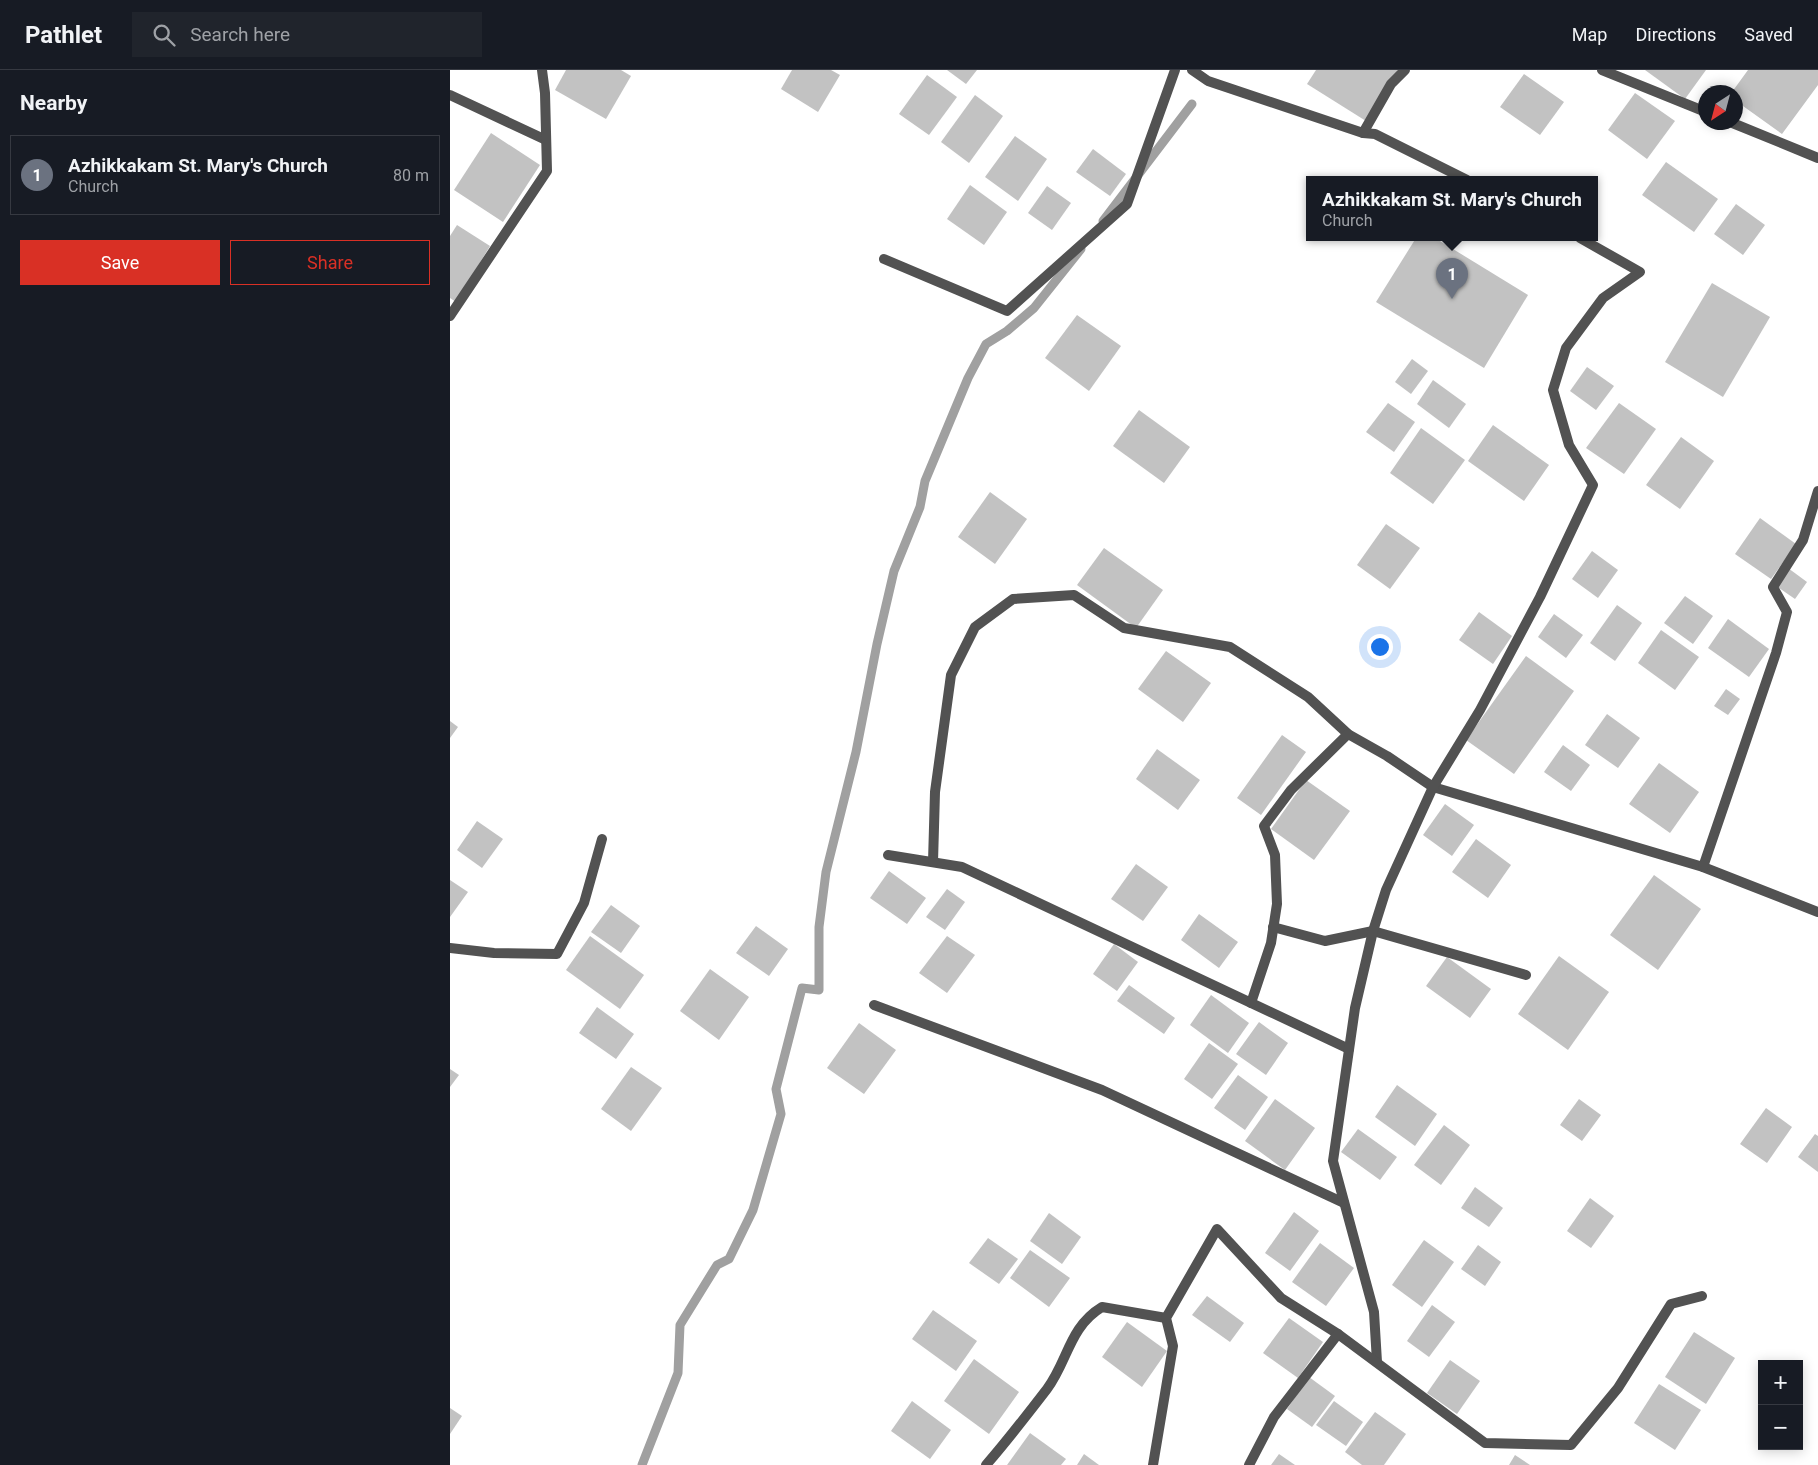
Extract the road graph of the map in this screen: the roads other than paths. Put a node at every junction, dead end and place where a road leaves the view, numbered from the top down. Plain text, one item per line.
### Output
1 (542, 70) edge
2 (1175, 70) edge
3 (1192, 70) edge
4 (1405, 70) edge
5 (1602, 70) edge
6 (450, 96) edge
7 (1698, 109) edge
8 (1743, 127) edge
9 (1363, 133) junction
10 (546, 140) junction
11 (1818, 158) edge
12 (1459, 176) edge
13 (1585, 241) edge
14 (884, 259) dead end
15 (450, 316) edge
16 (1818, 492) edge
17 (1348, 734) junction
18 (1433, 787) junction
19 (602, 839) dead end
20 (888, 855) dead end
21 (933, 862) junction
22 (1703, 867) junction
23 (1818, 912) edge
24 (1273, 927) junction
25 (1373, 931) junction
26 (450, 948) edge
27 (1526, 975) dead end
28 (1251, 1003) junction
29 (874, 1006) dead end
30 (1349, 1049) junction
31 (1344, 1203) junction
32 (1702, 1296) dead end
33 (1166, 1318) junction
34 (1338, 1334) junction
35 (1377, 1362) junction
36 (986, 1465) edge
37 (1153, 1465) edge
38 (1249, 1465) edge

1 - 10 street
2 - 14 street
3 - 9 street
4 - 9 street
5 - 7 street
6 - 10 street
8 - 11 street
9 - 12 street
10 - 15 street
13 - 18 street
16 - 22 street
17 - 18 street
17 - 21 street
17 - 24 street
18 - 22 street
18 - 25 street
19 - 26 street
20 - 21 street
21 - 28 street
22 - 23 street
24 - 25 street
24 - 28 street
25 - 27 street
25 - 30 street
28 - 30 street
29 - 31 street
30 - 31 street
31 - 35 street
32 - 35 street
33 - 34 street
33 - 36 street
33 - 37 street
34 - 35 street
34 - 38 street

